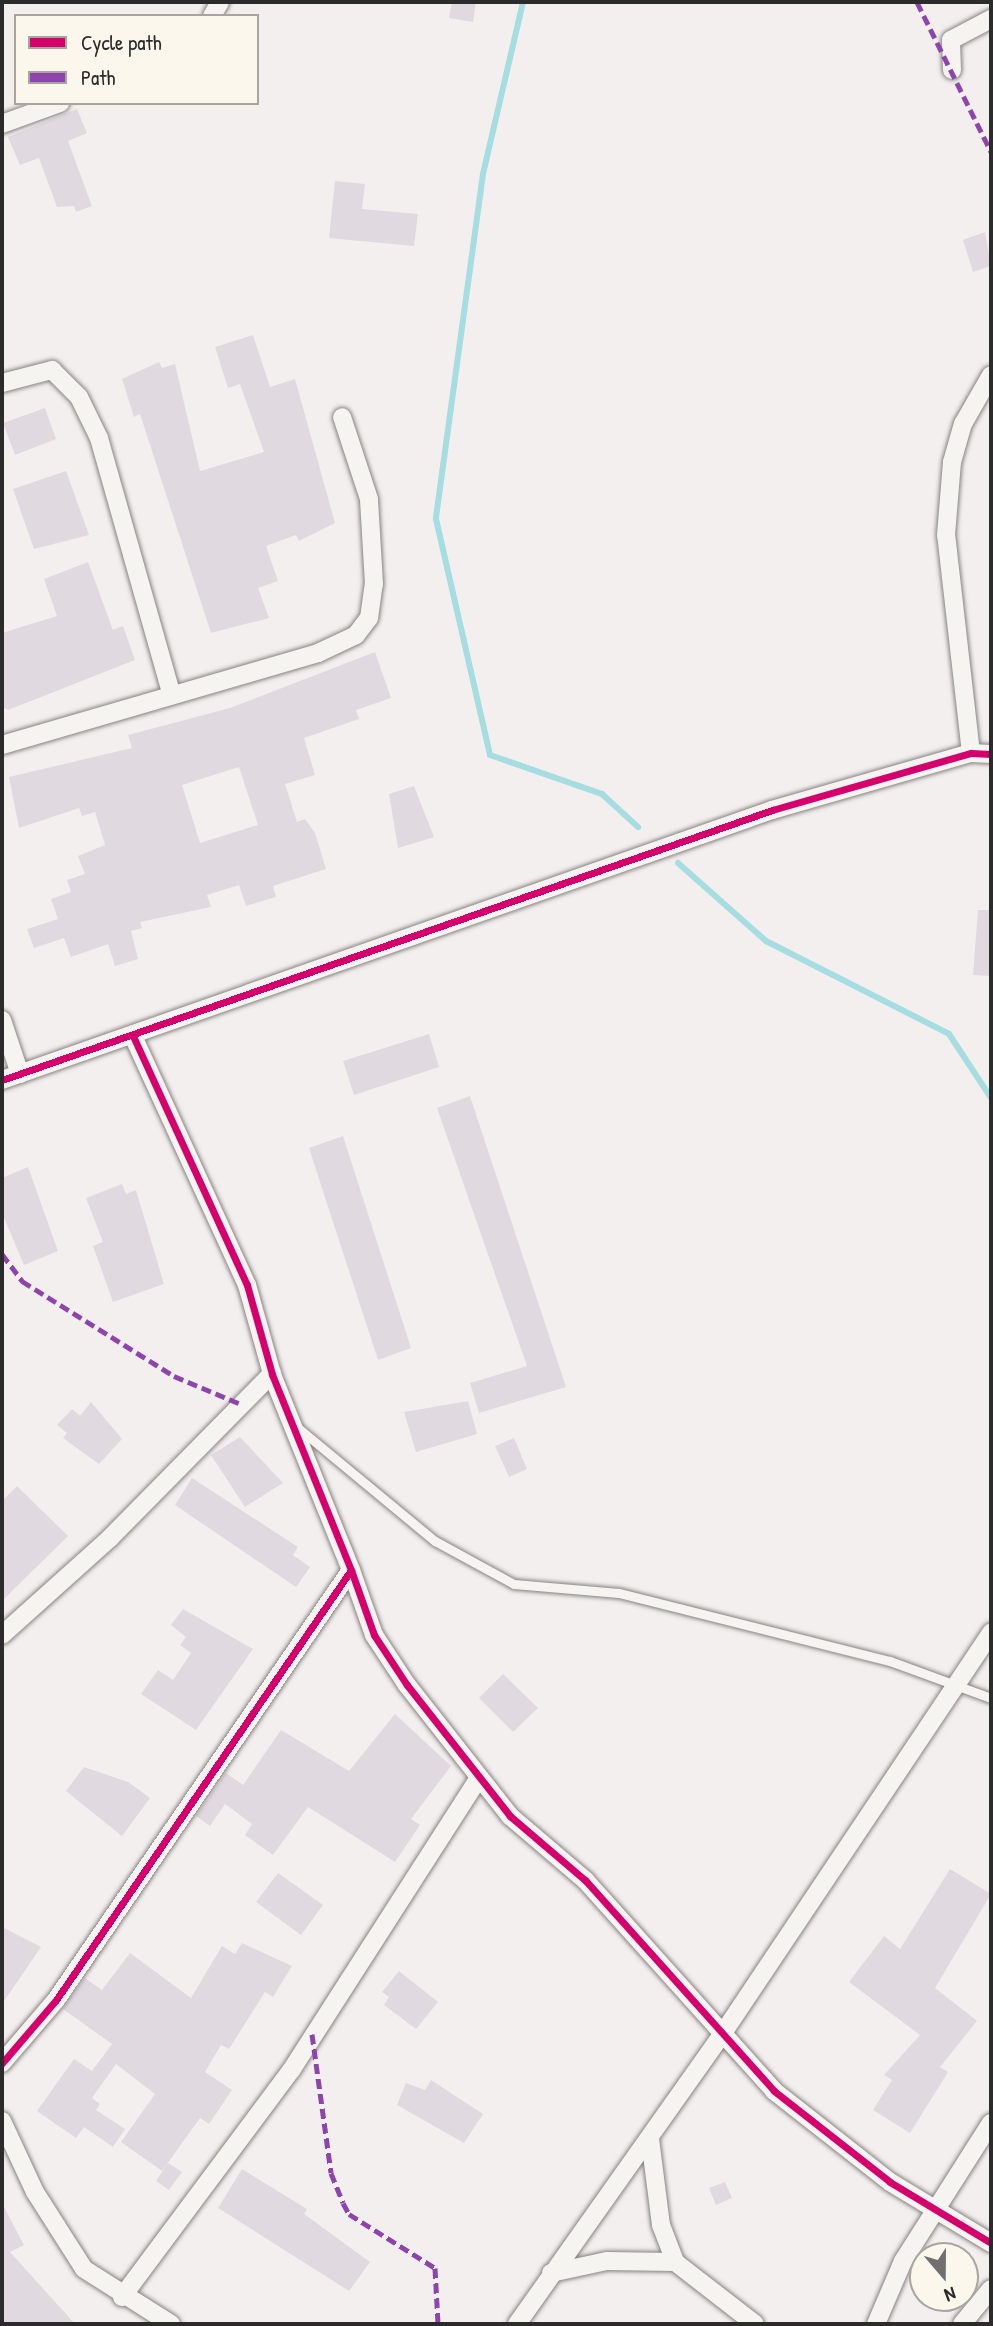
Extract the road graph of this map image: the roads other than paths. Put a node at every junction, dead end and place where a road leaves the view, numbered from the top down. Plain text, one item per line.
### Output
1 (991, 19) edge
2 (951, 70) dead end
3 (54, 105) edge
4 (2, 124) edge
5 (991, 375) edge
6 (2, 383) edge
7 (342, 417) dead end
8 (171, 692) junction
9 (2, 745) edge
10 (971, 753) junction
11 (991, 754) edge
12 (2, 1020) edge
13 (133, 1036) junction
14 (20, 1074) junction
15 (2, 1080) edge
16 (272, 1374) junction
17 (290, 1421) junction
18 (351, 1570) junction
19 (991, 1632) edge
20 (2, 1635) edge
21 (955, 1685) junction
22 (991, 1698) edge
23 (477, 1781) junction
24 (721, 2036) junction
25 (2, 2063) edge
26 (2, 2121) edge
27 (991, 2123) edge
28 (650, 2139) junction
29 (936, 2208) junction
30 (991, 2243) edge
31 (675, 2262) junction
32 (551, 2273) junction
33 (991, 2289) edge
34 (122, 2297) junction
35 (171, 2324) edge
36 (517, 2324) edge
37 (755, 2324) edge
38 (876, 2324) edge
39 (962, 2324) edge

1 - 2 street
3 - 4 street
5 - 10 street
6 - 8 street
7 - 8 street
8 - 9 street
10 - 11 street
10 - 13 street
12 - 14 street
13 - 14 street
13 - 16 street
14 - 15 street
16 - 17 street
16 - 20 street
17 - 18 street
17 - 21 lane
18 - 23 street
18 - 25 street
19 - 21 street
21 - 22 lane
21 - 24 street
23 - 24 street
23 - 34 street
24 - 28 street
24 - 29 street
26 - 34 street
27 - 29 street
28 - 31 street
28 - 32 street
29 - 30 street
29 - 38 street
31 - 32 street
31 - 37 street
32 - 36 street
33 - 39 street
34 - 35 street

